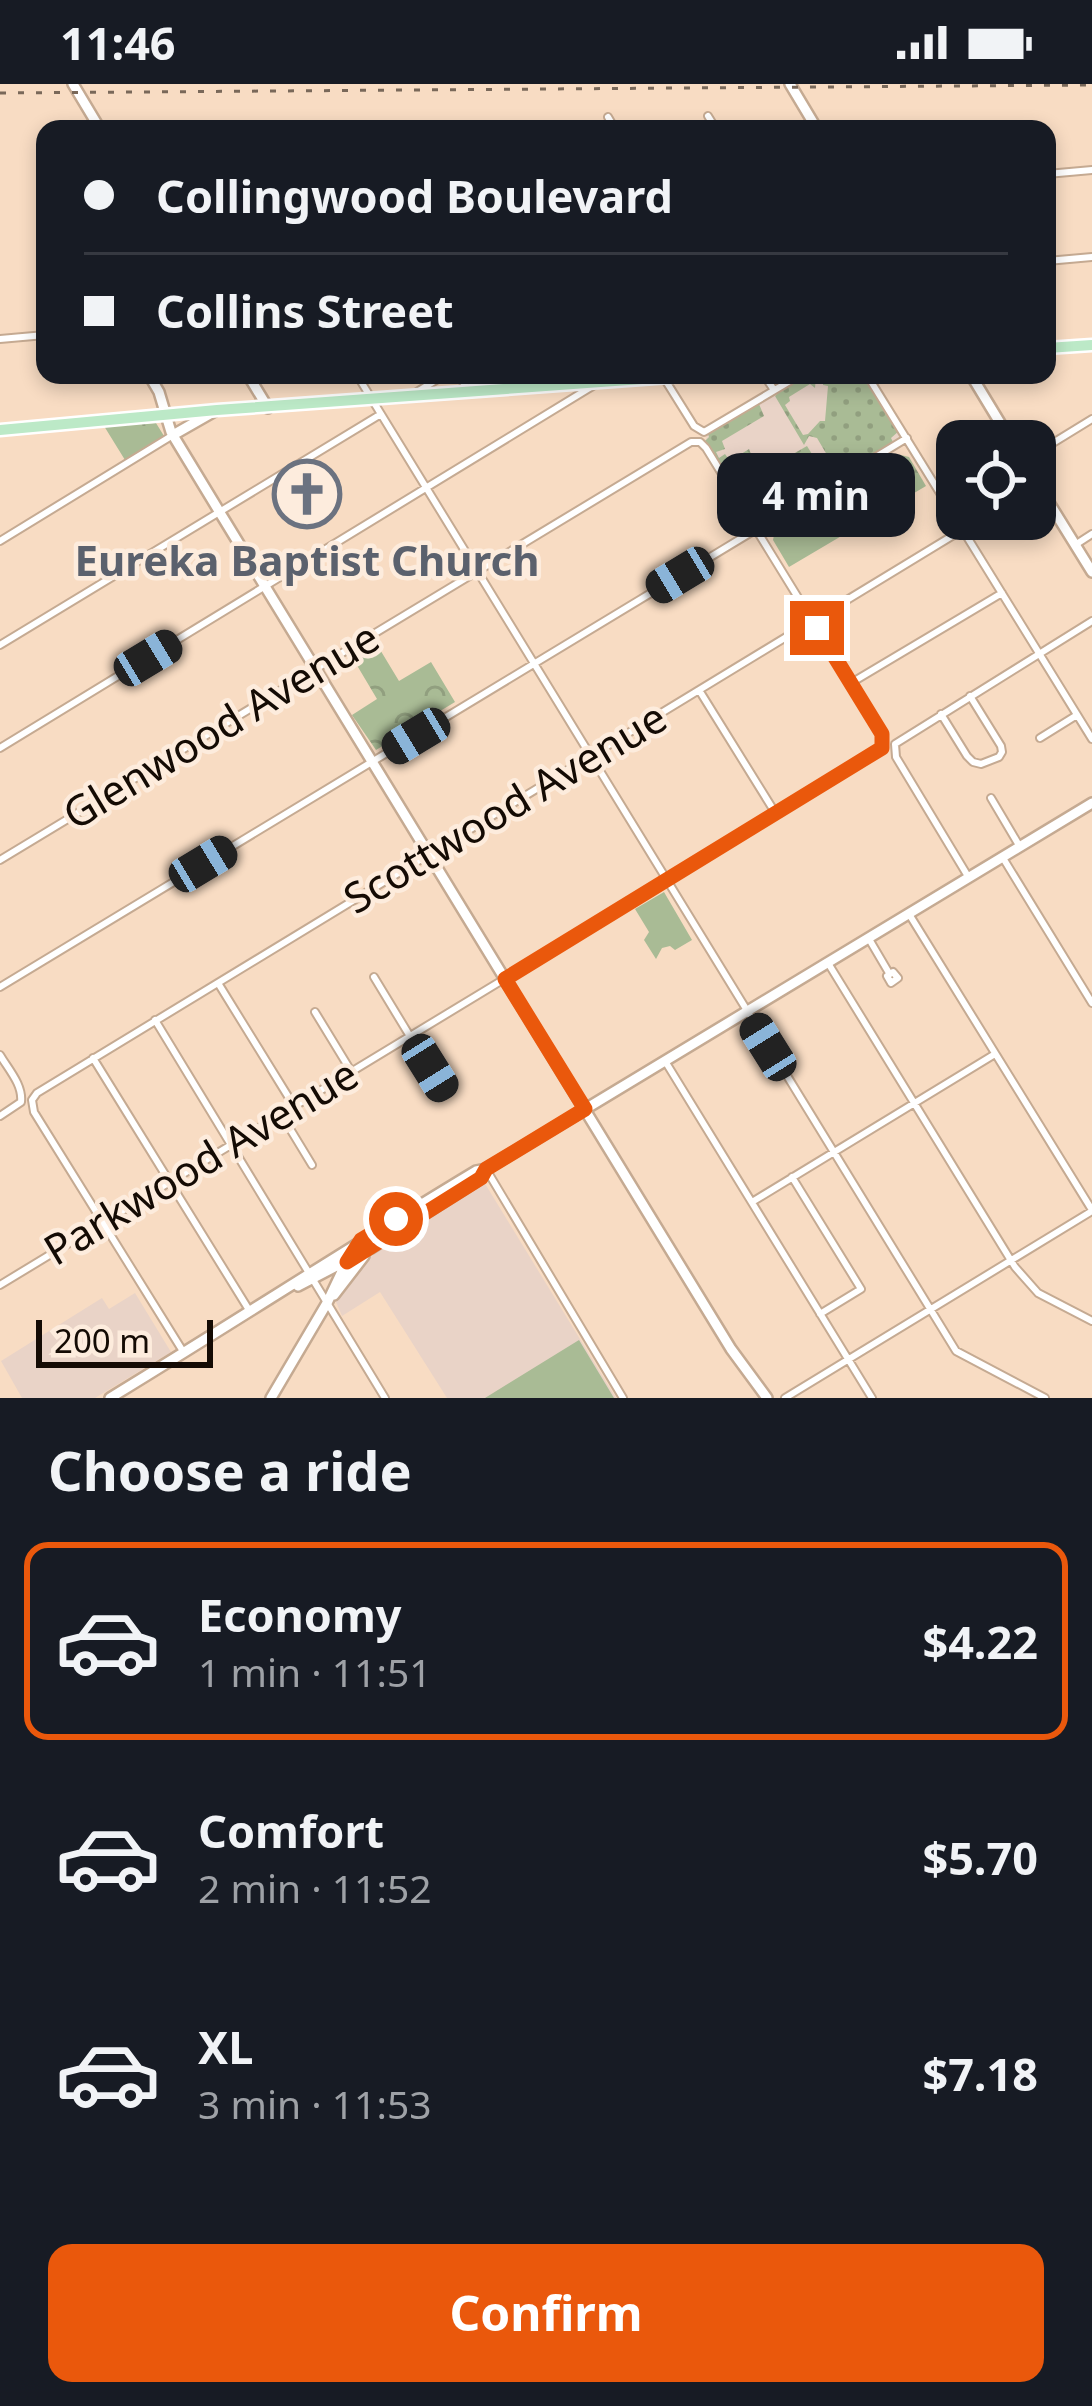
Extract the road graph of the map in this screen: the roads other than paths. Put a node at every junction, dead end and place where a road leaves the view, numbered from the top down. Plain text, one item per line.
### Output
1 (73, 84) edge
2 (790, 84) edge
3 (709, 116) dead end
4 (608, 117) dead end
5 (95, 120) edge
6 (610, 120) edge
7 (711, 120) edge
8 (812, 120) edge
9 (1092, 170) edge
10 (1056, 173) edge
11 (1092, 257) edge
12 (1056, 259) edge
13 (36, 336) edge
14 (0, 339) edge
15 (1092, 345) edge
16 (1056, 347) edge
17 (154, 384) edge
18 (253, 384) edge
19 (363, 384) edge
20 (430, 384) edge
21 (464, 384) edge
22 (572, 384) edge
23 (595, 384) edge
24 (668, 384) edge
25 (770, 384) edge
26 (785, 384) edge
27 (873, 384) edge
28 (977, 384) edge
29 (774, 390) junction
30 (469, 392) junction
31 (409, 397) junction
32 (372, 399) junction
33 (268, 408) junction
34 (217, 410) junction
35 (381, 413) junction
36 (166, 414) junction
37 (1092, 419) edge
38 (999, 420) edge
39 (0, 430) edge
40 (173, 435) junction
41 (907, 438) junction
42 (1056, 441) edge
43 (936, 486) edge
44 (426, 488) junction
45 (219, 511) junction
46 (1056, 514) edge
47 (756, 529) junction
48 (1092, 534) edge
49 (946, 540) edge
50 (969, 540) edge
51 (0, 541) edge
52 (1075, 544) junction
53 (477, 570) junction
54 (1092, 572) edge
55 (265, 587) junction
56 (1002, 593) junction
57 (812, 621) junction
58 (1092, 621) edge
59 (0, 645) edge
60 (1039, 653) junction
61 (534, 664) junction
62 (315, 668) junction
63 (850, 683) junction
64 (700, 690) junction
65 (970, 696) junction
66 (941, 714) junction
67 (1077, 715) junction
68 (1040, 738) dead end
69 (1092, 739) edge
70 (0, 748) edge
71 (590, 756) junction
72 (372, 762) junction
73 (991, 798) dead end
74 (1092, 803) edge
75 (776, 814) junction
76 (1020, 847) junction
77 (429, 854) junction
78 (1003, 858) junction
79 (0, 860) edge
80 (969, 878) junction
81 (666, 881) junction
82 (909, 914) junction
83 (868, 939) junction
84 (828, 964) junction
85 (889, 973) dead end
86 (374, 977) dead end
87 (505, 979) junction
88 (218, 982) junction
89 (0, 987) edge
90 (1092, 1003) edge
91 (315, 1012) dead end
92 (746, 1012) junction
93 (155, 1020) junction
94 (410, 1036) junction
95 (996, 1054) junction
96 (0, 1055) edge
97 (92, 1058) junction
98 (665, 1061) junction
99 (351, 1071) junction
100 (446, 1094) dead end
101 (913, 1104) junction
102 (294, 1106) junction
103 (585, 1109) junction
104 (281, 1114) junction
105 (0, 1116) edge
106 (231, 1144) junction
107 (833, 1152) junction
108 (312, 1165) dead end
109 (486, 1169) junction
110 (792, 1177) junction
111 (170, 1182) junction
112 (752, 1202) junction
113 (1092, 1210) edge
114 (103, 1222) junction
115 (366, 1244) junction
116 (1011, 1260) junction
117 (347, 1262) junction
118 (312, 1276) junction
119 (0, 1285) edge
120 (327, 1303) junction
121 (930, 1310) junction
122 (251, 1313) junction
123 (820, 1314) junction
124 (1092, 1321) edge
125 (184, 1353) junction
126 (848, 1359) junction
127 (110, 1398) edge
128 (271, 1398) edge
129 (385, 1398) edge
130 (623, 1398) edge
131 (767, 1398) edge
132 (785, 1398) edge
133 (872, 1398) edge
134 (1045, 1398) edge

1 - 5 street
2 - 8 street
3 - 7 street
4 - 6 street
9 - 10 street
11 - 12 street
13 - 14 street
15 - 16 main road
17 - 36 street
18 - 33 street
19 - 32 street
20 - 31 street
21 - 30 street
22 - 30 main road
23 - 44 street
24 - 29 street
25 - 29 street
26 - 29 street
27 - 41 street
28 - 38 street
30 - 31 main road
31 - 32 main road
32 - 33 main road
32 - 35 street
33 - 34 main road
34 - 36 main road
34 - 40 street
35 - 44 street
35 - 45 street
36 - 39 main road
36 - 40 street
37 - 42 street
40 - 45 street
40 - 51 street
41 - 43 street
41 - 47 street
44 - 53 street
44 - 55 street
45 - 55 street
45 - 59 street
46 - 52 street
47 - 53 street, Glenwood Avenue
47 - 57 street
47 - 61 street
48 - 52 street
49 - 57 street, Scottwood Avenue
50 - 56 street
52 - 54 street
53 - 61 street
53 - 62 street, Glenwood Avenue
55 - 62 street
55 - 70 street
56 - 60 street
56 - 63 street
57 - 63 street
57 - 64 street, Scottwood Avenue
58 - 60 street
60 - 65 street
60 - 67 street
61 - 71 street
61 - 72 street
62 - 72 street
62 - 79 street, Glenwood Avenue
63 - 75 street, Parkwood Avenue
64 - 71 street, Scottwood Avenue
64 - 75 street
65 - 66 street
65 - 66 street
66 - 80 street
67 - 68 street
67 - 69 street
71 - 77 street, Scottwood Avenue
71 - 81 street
72 - 77 street
72 - 89 street
73 - 76 street
74 - 76 street
75 - 81 street, Parkwood Avenue
76 - 78 street
77 - 87 street
77 - 88 street, Scottwood Avenue
78 - 80 street
78 - 90 street
80 - 82 street
81 - 87 street, Parkwood Avenue
81 - 92 street
82 - 83 street
82 - 95 street
83 - 84 street
83 - 85 street
84 - 92 street
84 - 101 street
86 - 94 street
87 - 94 street, Parkwood Avenue
87 - 103 street
88 - 93 street, Scottwood Avenue
88 - 102 street
91 - 99 street
92 - 98 street
92 - 107 street
93 - 97 street, Scottwood Avenue
93 - 106 street
94 - 99 street, Parkwood Avenue
94 - 100 street
95 - 101 street
95 - 113 street
96 - 105 street
97 - 111 street
97 - 114 street, Scottwood Avenue
98 - 103 street
98 - 112 street
99 - 102 street, Parkwood Avenue
101 - 107 street
101 - 116 street
102 - 104 street, Parkwood Avenue
103 - 109 street
103 - 131 street
104 - 106 street, Parkwood Avenue
104 - 108 street
106 - 111 street, Parkwood Avenue
106 - 118 street
107 - 110 street
107 - 121 street
109 - 115 street
109 - 130 street
110 - 112 street
110 - 123 street
111 - 114 street, Parkwood Avenue
111 - 122 street
112 - 123 street
113 - 116 street
114 - 119 street, Parkwood Avenue
114 - 125 street
115 - 117 street
115 - 118 street
115 - 120 street
116 - 121 street
116 - 124 street
117 - 118 street
117 - 120 street
118 - 120 street
118 - 122 street
120 - 128 street
120 - 129 street
121 - 126 street
121 - 134 street
122 - 125 street
123 - 126 street
125 - 127 street
126 - 132 street
126 - 133 street

